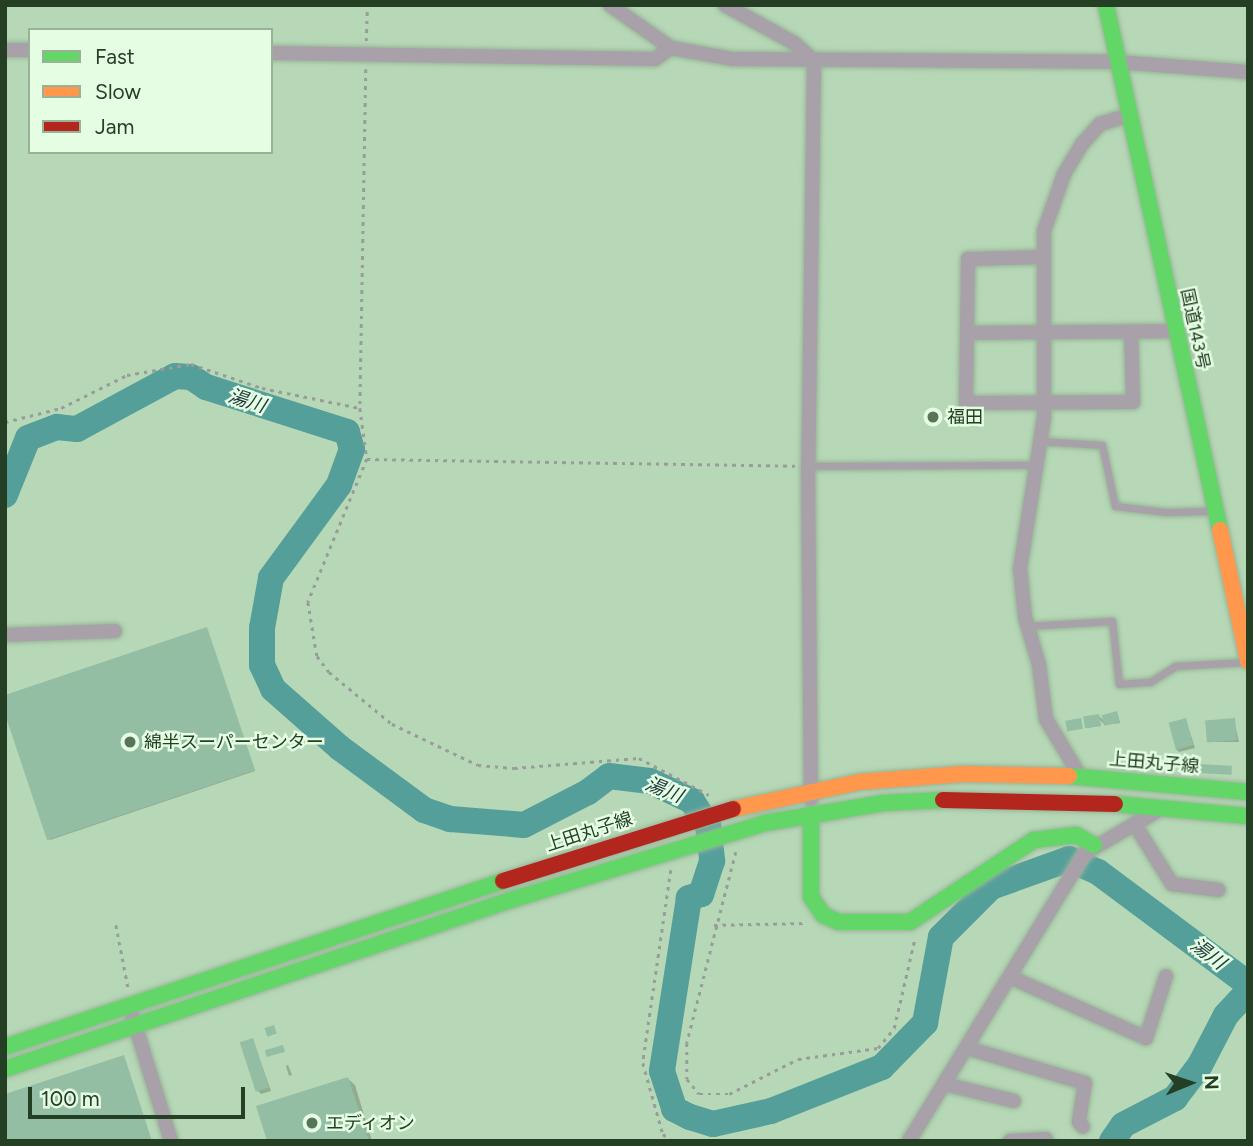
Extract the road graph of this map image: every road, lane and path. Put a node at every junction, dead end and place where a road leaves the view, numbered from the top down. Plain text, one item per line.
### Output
1 (367, 5) edge
2 (610, 5) edge
3 (725, 5) edge
4 (1106, 5) edge
5 (671, 48) junction
6 (5, 50) edge
7 (28, 50) edge
8 (273, 53) edge
9 (366, 54) junction
10 (814, 61) junction
11 (1116, 62) junction
12 (1248, 72) edge
13 (1127, 116) junction
14 (1044, 257) junction
15 (1046, 331) junction
16 (1176, 331) junction
17 (1131, 332) junction
18 (967, 333) junction
19 (1044, 404) junction
20 (360, 408) junction
21 (5, 422) edge
22 (1039, 441) junction
23 (368, 459) junction
24 (1033, 465) junction
25 (808, 466) junction
26 (1213, 511) junction
27 (1243, 620) edge
28 (1027, 626) junction
29 (116, 631) dead end
30 (5, 635) edge
31 (1248, 661) edge
32 (1080, 776) junction
33 (811, 791) junction
34 (1248, 792) edge
35 (1164, 808) junction
36 (717, 811) junction
37 (811, 814) junction
38 (1248, 816) edge
39 (1135, 825) junction
40 (728, 833) junction
41 (1089, 849) junction
42 (670, 850) junction
43 (1219, 890) dead end
44 (823, 915) junction
45 (924, 916) junction
46 (116, 925) dead end
47 (714, 925) junction
48 (1166, 976) dead end
49 (1010, 977) junction
50 (130, 1004) junction
51 (135, 1024) junction
52 (5, 1047) edge
53 (967, 1048) junction
54 (5, 1069) edge
55 (944, 1084) junction
56 (1014, 1101) dead end
57 (1083, 1127) dead end
58 (1046, 1139) dead end
59 (171, 1141) edge
60 (672, 1141) edge
61 (909, 1141) edge
62 (1010, 1141) edge

1 - 9 path
2 - 5 street
3 - 10 street
4 - 11 main road, 国道143号
5 - 9 street
5 - 10 street
6 - 7 street
8 - 9 street
9 - 20 path
10 - 11 street
10 - 25 street
11 - 12 street
11 - 13 main road, 国道143号
13 - 14 street
13 - 16 main road, 国道143号
14 - 15 street
14 - 18 street
15 - 17 street
15 - 18 street
15 - 19 street
16 - 17 street
16 - 26 main road, 国道143号
17 - 19 street
18 - 19 street
19 - 22 street
20 - 21 path
20 - 23 path
22 - 24 street
22 - 26 lane
23 - 25 path
23 - 36 path
24 - 25 lane
24 - 28 street
25 - 33 street
26 - 27 main road, 国道143号
27 - 31 main road, 国道143号
28 - 31 lane
28 - 32 street
29 - 30 street
32 - 33 main road, 上田丸子線
32 - 34 main road, 上田丸子線
33 - 36 main road, 上田丸子線
33 - 37 street
35 - 37 main road
35 - 38 main road
35 - 39 street
36 - 50 main road, 上田丸子線
37 - 40 main road
37 - 44 main road
39 - 41 street
39 - 43 street
40 - 42 main road
40 - 47 path
41 - 45 main road
41 - 49 street
42 - 51 main road
42 - 60 path
44 - 45 main road
44 - 47 path
45 - 47 path
46 - 50 path
48 - 49 street
49 - 53 street
50 - 51 street
50 - 52 main road, 上田丸子線
51 - 54 main road
51 - 59 street
53 - 55 street
53 - 57 street
55 - 56 street
55 - 61 street
58 - 62 street

